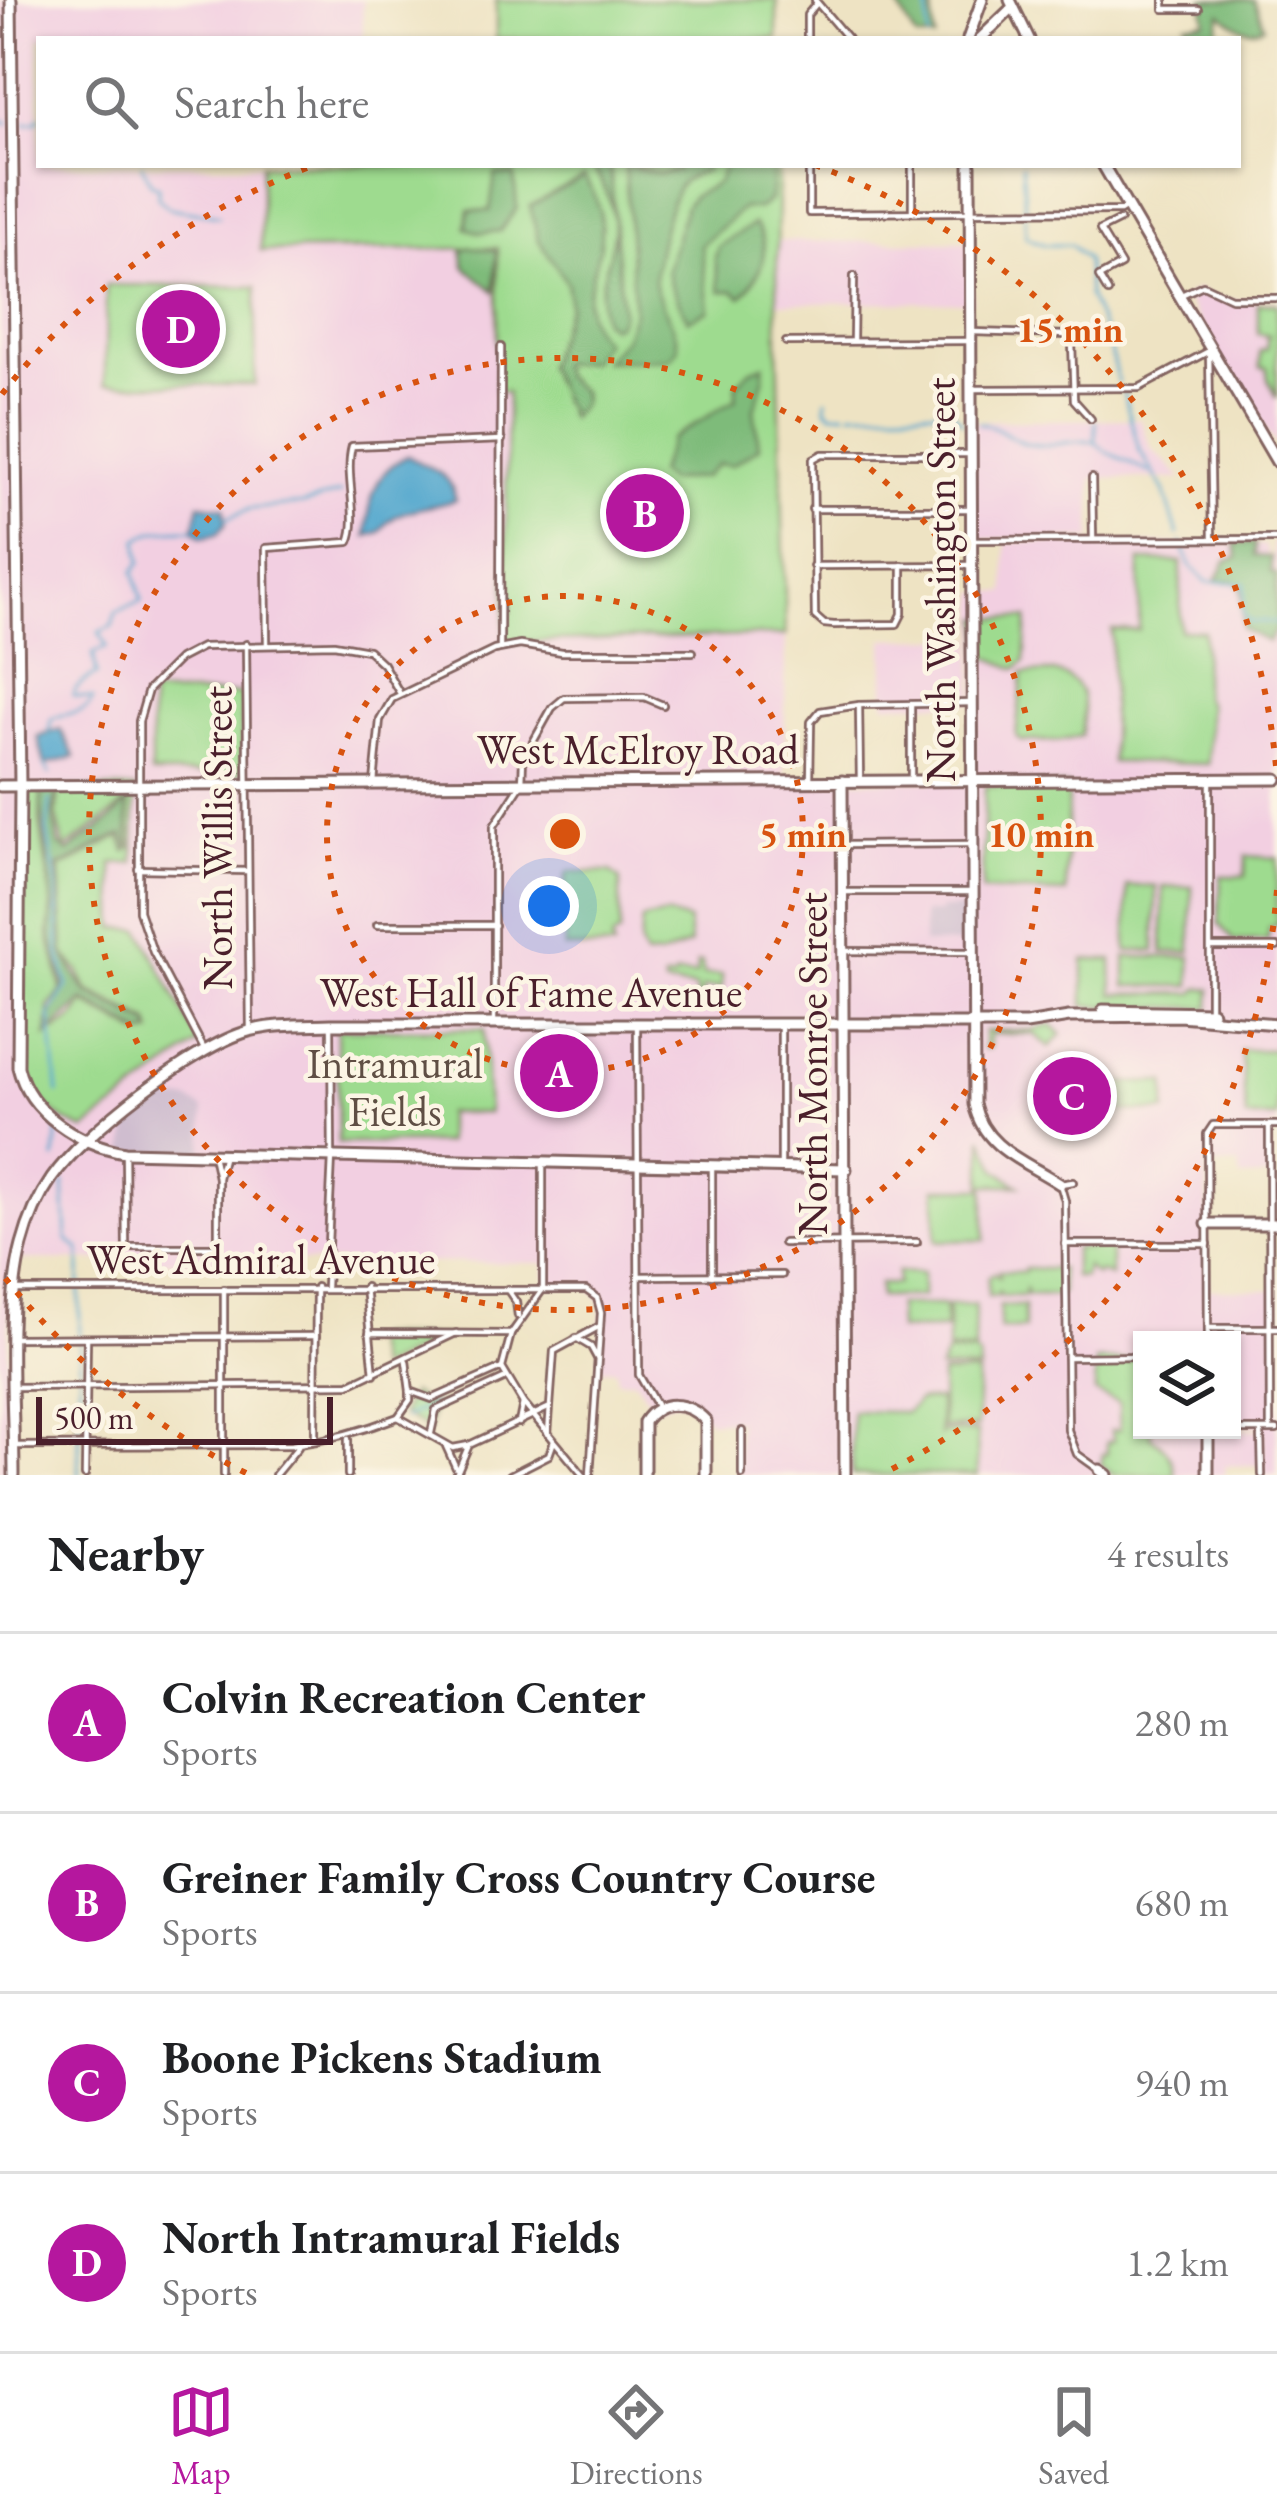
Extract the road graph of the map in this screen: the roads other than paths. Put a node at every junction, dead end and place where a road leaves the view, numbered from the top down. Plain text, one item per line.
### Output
1 (11, 0) edge
2 (982, 0) edge
3 (1164, 0) edge
4 (816, 2) edge
5 (1011, 3) edge
6 (1199, 9) dead end
7 (1001, 18) junction
8 (1020, 22) junction
9 (807, 36) edge
10 (845, 36) edge
11 (969, 36) edge
12 (983, 36) edge
13 (1027, 36) edge
14 (809, 168) edge
15 (912, 168) edge
16 (970, 168) edge
17 (1105, 168) edge
18 (1128, 206) junction
19 (912, 212) junction
20 (970, 212) junction
21 (1120, 220) dead end
22 (854, 276) dead end
23 (1108, 292) dead end
24 (1179, 296) junction
25 (1277, 298) edge
26 (973, 337) junction
27 (853, 340) junction
28 (786, 342) dead end
29 (501, 347) dead end
30 (1209, 351) junction
31 (1072, 388) junction
32 (972, 389) junction
33 (1091, 419) dead end
34 (502, 440) junction
35 (972, 454) junction
36 (1277, 462) edge
37 (1092, 478) dead end
38 (812, 509) junction
39 (973, 509) junction
40 (1093, 539) junction
41 (1212, 539) junction
42 (1277, 539) edge
43 (973, 540) junction
44 (902, 565) junction
45 (973, 565) junction
46 (813, 566) junction
47 (247, 644) junction
48 (267, 644) junction
49 (500, 647) junction
50 (693, 652) dead end
51 (400, 692) junction
52 (974, 703) junction
53 (663, 705) dead end
54 (859, 705) junction
55 (911, 705) junction
56 (1212, 778) junction
57 (1277, 779) edge
58 (911, 780) junction
59 (842, 781) junction
60 (860, 781) junction
61 (974, 781) junction
62 (810, 782) junction
63 (523, 783) junction
64 (374, 784) junction
65 (247, 785) junction
66 (0, 786) edge
67 (20, 786) junction
68 (138, 786) junction
69 (975, 844) junction
70 (844, 845) junction
71 (138, 868) junction
72 (247, 871) junction
73 (844, 892) junction
74 (975, 892) junction
75 (377, 925) dead end
76 (495, 926) junction
77 (1212, 946) junction
78 (1277, 947) edge
79 (844, 951) junction
80 (975, 952) junction
81 (1210, 1015) junction
82 (332, 1024) junction
83 (974, 1024) junction
84 (1277, 1024) edge
85 (494, 1025) junction
86 (637, 1025) junction
87 (782, 1026) junction
88 (845, 1026) junction
89 (250, 1031) junction
90 (204, 1049) junction
91 (1273, 1125) edge
92 (102, 1128) junction
93 (85, 1141) junction
94 (104, 1149) junction
95 (124, 1152) junction
96 (218, 1153) junction
97 (332, 1157) junction
98 (543, 1161) junction
99 (637, 1164) junction
100 (712, 1166) junction
101 (782, 1168) junction
102 (847, 1169) junction
103 (1073, 1181) dead end
104 (1060, 1184) junction
105 (1208, 1224) junction
106 (1273, 1224) edge
107 (917, 1242) dead end
108 (783, 1243) dead end
109 (846, 1243) junction
110 (1065, 1244) junction
111 (1208, 1244) junction
112 (782, 1275) dead end
113 (638, 1276) junction
114 (712, 1276) junction
115 (316, 1287) junction
116 (326, 1287) junction
117 (365, 1287) junction
118 (224, 1288) junction
119 (507, 1289) junction
120 (15, 1290) junction
121 (542, 1293) junction
122 (519, 1318) junction
123 (600, 1326) junction
124 (1208, 1328) joint
125 (1273, 1328) edge
126 (369, 1333) junction
127 (456, 1333) junction
128 (511, 1334) junction
129 (224, 1336) junction
130 (316, 1336) junction
131 (14, 1338) junction
132 (576, 1338) junction
133 (82, 1339) junction
134 (1133, 1356) edge
135 (1067, 1357) junction
136 (405, 1359) junction
137 (597, 1359) junction
138 (502, 1368) junction
139 (374, 1374) junction
140 (506, 1378) junction
141 (316, 1384) junction
142 (223, 1385) junction
143 (14, 1387) junction
144 (82, 1387) junction
145 (410, 1390) junction
146 (432, 1400) junction
147 (523, 1403) junction
148 (549, 1407) junction
149 (658, 1408) junction
150 (436, 1410) junction
151 (533, 1415) junction
152 (398, 1417) junction
153 (519, 1423) junction
154 (1241, 1430) edge
155 (1261, 1430) junction
156 (1273, 1430) edge
157 (742, 1431) dead end
158 (347, 1437) junction
159 (432, 1437) junction
160 (315, 1438) junction
161 (551, 1438) junction
162 (1208, 1439) edge
163 (301, 1444) junction
164 (445, 1444) junction
165 (223, 1445) junction
166 (470, 1445) junction
167 (14, 1446) junction
168 (81, 1446) junction
169 (546, 1456) junction
170 (590, 1457) junction
171 (570, 1461) junction
172 (456, 1472) edge
173 (1104, 1473) edge
174 (14, 1475) edge
175 (85, 1475) edge
176 (224, 1475) edge
177 (275, 1475) edge
178 (348, 1475) edge
179 (510, 1475) edge
180 (587, 1475) edge
181 (644, 1475) edge
182 (706, 1475) edge
183 (742, 1475) edge
184 (845, 1475) edge
185 (1208, 1475) edge
186 (1262, 1475) edge

1 - 67 main road
2 - 11 main road
3 - 6 street
4 - 9 street
4 - 10 street
5 - 7 main road
5 - 8 main road
7 - 8 main road
7 - 12 main road
8 - 13 main road
14 - 19 street
15 - 19 street
16 - 20 main road, North Washington Street
17 - 18 main road
18 - 20 street
18 - 24 main road
19 - 20 street
20 - 26 main road, North Washington Street
21 - 23 street
22 - 27 street
24 - 25 street
24 - 30 main road
26 - 27 street
26 - 31 street
26 - 32 main road, North Washington Street
27 - 28 street
29 - 34 street
30 - 31 street
30 - 36 main road
30 - 41 street
31 - 32 street
31 - 33 street
32 - 35 main road, North Washington Street
34 - 48 street, North Willis Street
34 - 49 street
35 - 38 street
35 - 39 main road, North Washington Street
37 - 40 street
38 - 39 street
38 - 46 street
39 - 43 main road, North Washington Street
40 - 41 street
40 - 43 street
41 - 42 street
43 - 45 main road, North Washington Street
44 - 45 street
44 - 46 street
44 - 46 street
45 - 52 main road, North Washington Street
47 - 48 street
47 - 65 street, North Willis Street
47 - 68 street
48 - 51 street
49 - 50 street
49 - 51 street
51 - 64 street
52 - 55 street
52 - 61 main road, North Washington Street
53 - 63 street
54 - 55 street
54 - 60 street
54 - 62 street
55 - 58 street
56 - 57 main road, West McElroy Road
56 - 61 main road, West McElroy Road
56 - 77 street
58 - 60 main road, West McElroy Road
58 - 61 main road, West McElroy Road
59 - 60 main road, West McElroy Road
59 - 62 main road, West McElroy Road
59 - 70 main road, North Monroe Street
61 - 69 main road, North Washington Street
62 - 63 main road, West McElroy Road
63 - 64 main road, West McElroy Road
63 - 76 street
64 - 65 main road, West McElroy Road
65 - 68 main road, West McElroy Road
65 - 72 street, North Willis Street
66 - 67 main road, West McElroy Road
67 - 68 main road, West McElroy Road
67 - 93 main road
68 - 71 street
69 - 70 street
69 - 74 main road, North Washington Street
70 - 73 main road, North Monroe Street
71 - 72 street
71 - 90 street
72 - 89 street, North Willis Street
73 - 74 street
73 - 79 main road, North Monroe Street
74 - 80 main road, North Washington Street
75 - 76 street
76 - 85 street
77 - 78 street
77 - 81 street
79 - 80 street
79 - 88 main road, North Monroe Street
80 - 83 main road, North Washington Street
81 - 83 main road, West Hall of Fame Avenue
81 - 84 main road, West Hall of Fame Avenue
82 - 85 main road, West Hall of Fame Avenue
82 - 89 main road, West Hall of Fame Avenue
82 - 97 street
83 - 88 main road, West Hall of Fame Avenue
83 - 104 main road, North Washington Street
85 - 86 main road, West Hall of Fame Avenue
86 - 87 main road, West Hall of Fame Avenue
86 - 99 street
87 - 88 main road, West Hall of Fame Avenue
87 - 101 street
88 - 102 main road, North Monroe Street
89 - 90 main road, West Hall of Fame Avenue
90 - 92 main road, West Hall of Fame Avenue
91 - 105 street
91 - 106 street
92 - 93 main road, West Hall of Fame Avenue
92 - 94 main road
93 - 94 main road
93 - 120 main road, West Hall of Fame Avenue
94 - 95 main road
95 - 96 main road
95 - 96 street
96 - 97 main road
97 - 98 main road
97 - 116 street
98 - 99 main road
98 - 121 street
99 - 100 main road
99 - 113 street
100 - 101 main road
100 - 114 street
101 - 102 main road
102 - 109 main road, North Monroe Street
103 - 104 street
104 - 110 street
105 - 106 main road
105 - 111 street
106 - 125 street
107 - 109 street
108 - 109 street
109 - 184 main road, North Monroe Street
110 - 111 street
110 - 135 street
111 - 124 street
112 - 114 street
113 - 114 street
113 - 149 street
115 - 116 street, West Admiral Avenue
115 - 118 street, West Admiral Avenue
115 - 130 street
116 - 117 street, West Admiral Avenue
117 - 119 street, West Admiral Avenue
117 - 126 street
118 - 120 street, West Admiral Avenue
118 - 129 street
119 - 121 street, West Admiral Avenue
119 - 122 street
120 - 131 main road, West Hall of Fame Avenue
121 - 122 street
121 - 123 street, West Admiral Avenue
122 - 128 street
123 - 132 street
123 - 137 street
124 - 125 street
125 - 156 street
126 - 127 street
126 - 139 street
127 - 128 street
127 - 136 street
128 - 138 street
129 - 130 street
129 - 133 street
129 - 142 street
130 - 141 street
131 - 133 street
131 - 143 main road, West Hall of Fame Avenue
132 - 137 street
132 - 148 street
133 - 144 street
134 - 135 street
135 - 173 street
136 - 139 street
136 - 145 street
137 - 170 street
138 - 140 street
138 - 146 street
139 - 141 street
140 - 147 street
140 - 150 street
141 - 142 street
141 - 160 street
142 - 144 street
142 - 165 street
143 - 144 street
143 - 167 main road, West Hall of Fame Avenue
144 - 168 street
145 - 146 street
145 - 152 street
146 - 150 street
147 - 151 street
147 - 153 street
148 - 151 street
148 - 161 street
149 - 181 main road
149 - 182 main road
150 - 159 street
151 - 153 street
151 - 161 street
152 - 158 street
152 - 159 street
153 - 166 street
154 - 155 street
155 - 156 street
155 - 186 street
157 - 183 street
158 - 160 street
158 - 178 street
159 - 164 street
160 - 163 street
161 - 169 street
161 - 171 street
162 - 185 main road
163 - 165 street
163 - 177 street
164 - 166 street
164 - 172 street
165 - 168 street
165 - 176 street
166 - 172 street
167 - 168 street
167 - 174 main road, West Hall of Fame Avenue
168 - 175 street
169 - 171 street
169 - 179 street
170 - 171 street
170 - 180 street
171 - 180 street

